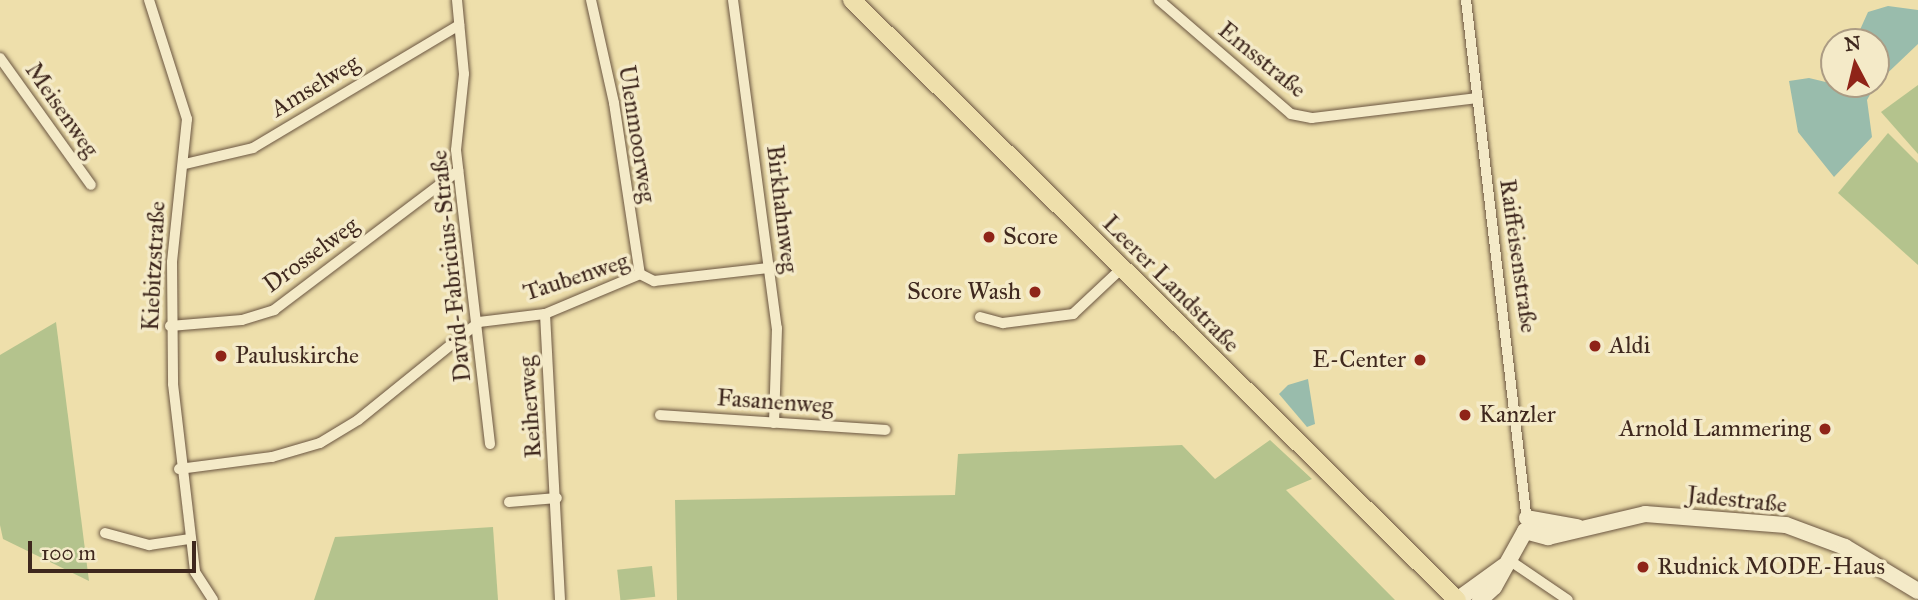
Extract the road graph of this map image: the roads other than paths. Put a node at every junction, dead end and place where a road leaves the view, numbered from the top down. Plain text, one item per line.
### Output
1 (149, 0) edge
2 (457, 0) edge
3 (592, 0) edge
4 (733, 0) edge
5 (852, 0) edge
6 (1159, 0) edge
7 (1466, 0) edge
8 (459, 25) junction
9 (0, 58) edge
10 (1477, 99) junction
11 (185, 164) junction
12 (458, 171) junction
13 (91, 185) dead end
14 (768, 268) junction
15 (1122, 268) junction
16 (640, 274) junction
17 (544, 314) junction
18 (981, 317) dead end
19 (479, 322) junction
20 (170, 326) junction
21 (660, 415) dead end
22 (774, 423) junction
23 (886, 430) dead end
24 (490, 444) dead end
25 (179, 470) junction
26 (557, 498) junction
27 (509, 502) dead end
28 (1526, 524) junction
29 (105, 533) dead end
30 (189, 540) junction
31 (1507, 563) junction
32 (1918, 591) edge
33 (213, 600) edge
34 (560, 600) edge
35 (1457, 600) edge
36 (1480, 600) edge
37 (1568, 600) edge

1 - 11 street, Kiebitzstraße
2 - 8 street, David-Fabricius-Straße
3 - 16 street, Ulenmoorweg
4 - 14 street, Birkhahnweg
5 - 15 main road, Leerer Landstraße
6 - 10 street, Emsstraße
7 - 10 street, Raiffeisenstraße
8 - 11 street, Amselweg
8 - 12 street, David-Fabricius-Straße
9 - 13 street, Meisenweg
10 - 28 street, Raiffeisenstraße
11 - 20 street, Kiebitzstraße
12 - 19 street, David-Fabricius-Straße
12 - 20 street, Drosselweg
14 - 16 street, Taubenweg
14 - 22 street, Birkhahnweg
15 - 18 street
15 - 35 main road, Leerer Landstraße
16 - 17 street, Taubenweg
17 - 19 street, Taubenweg
17 - 26 street, Reiherweg
19 - 24 street, David-Fabricius-Straße
19 - 25 street
20 - 25 street, Kiebitzstraße
21 - 22 street, Fasanenweg
22 - 23 street, Fasanenweg
25 - 30 street, Kiebitzstraße
26 - 27 street
26 - 34 street, Reiherweg
28 - 31 street
28 - 32 street, Jadestraße
29 - 30 street
30 - 33 street, Kiebitzstraße
31 - 35 street
31 - 36 street
31 - 37 street

